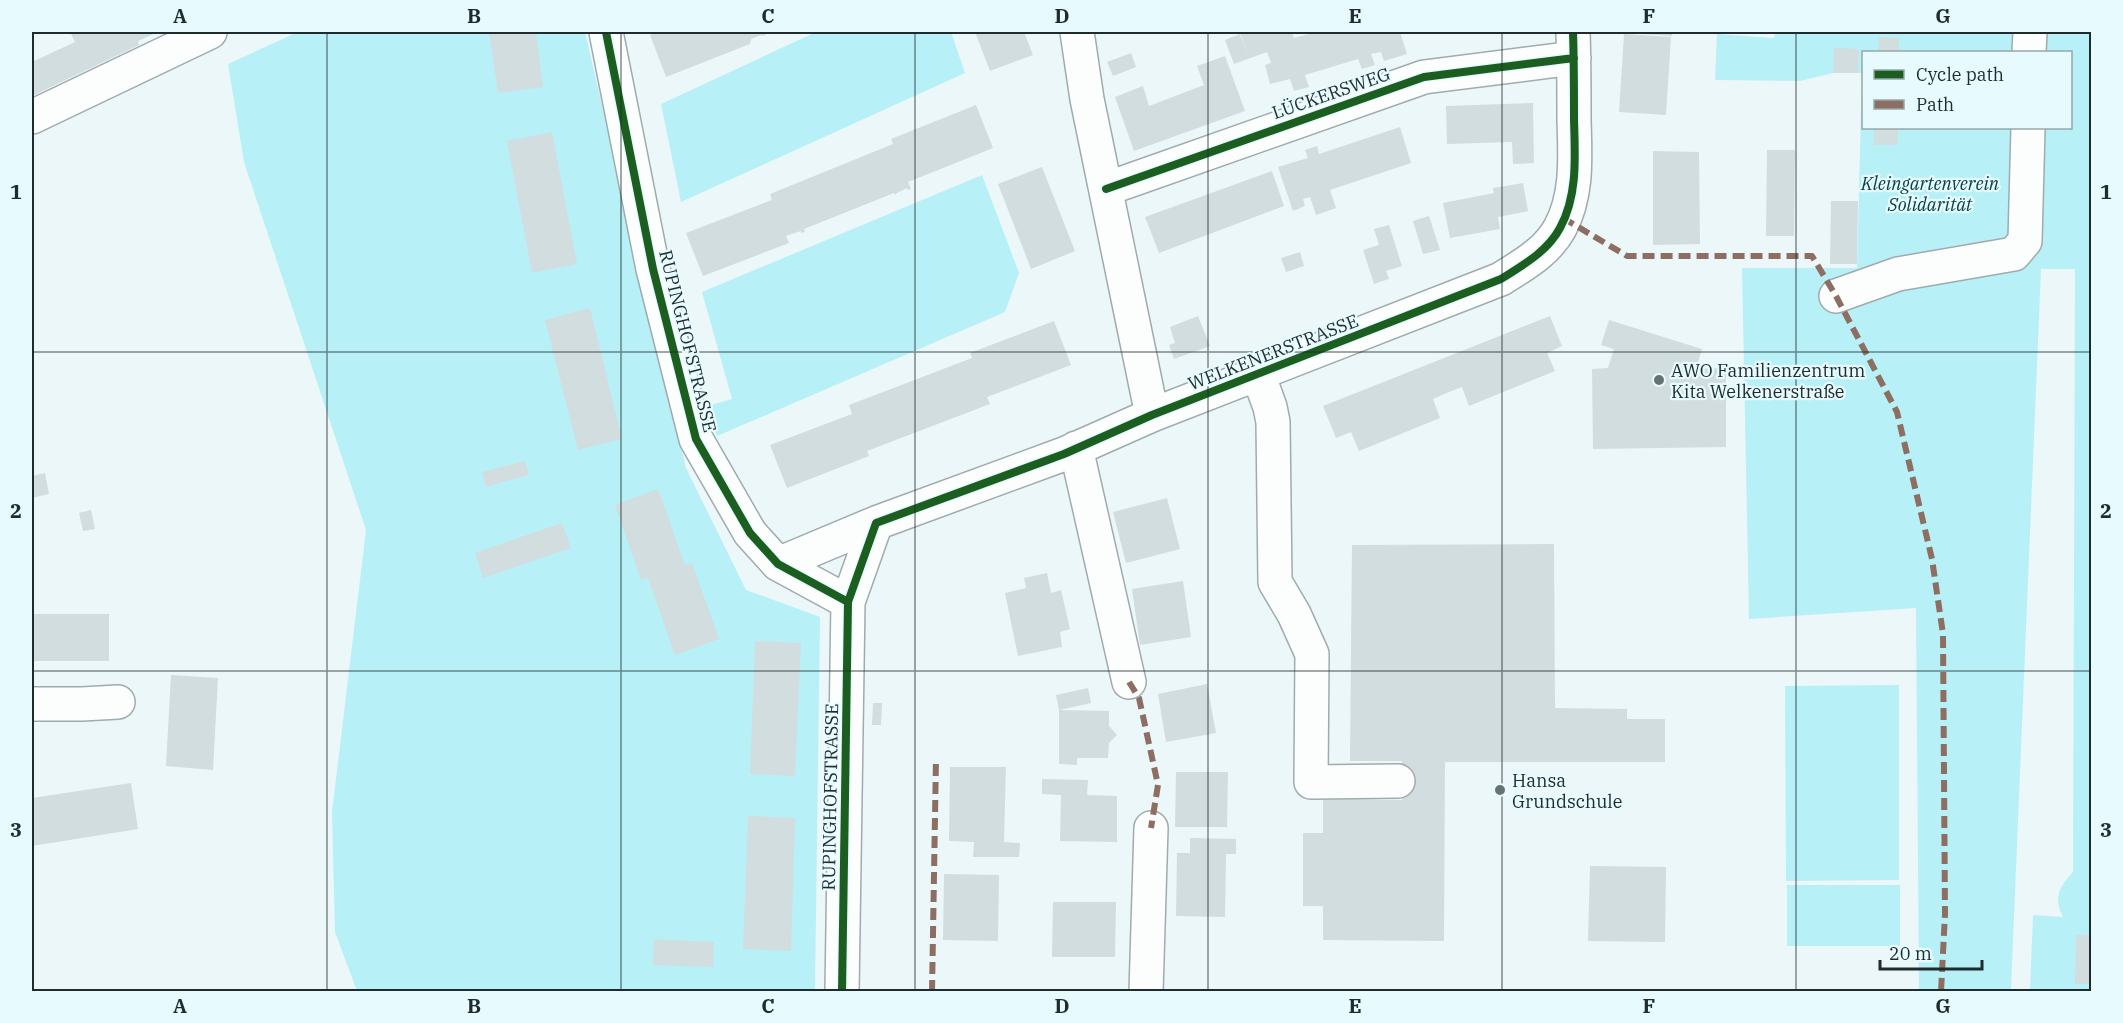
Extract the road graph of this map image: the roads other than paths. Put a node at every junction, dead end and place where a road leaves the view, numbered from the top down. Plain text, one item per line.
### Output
1 (210, 32) edge
2 (606, 32) edge
3 (1077, 32) edge
4 (2030, 32) edge
5 (1573, 45) edge
6 (2029, 51) edge
7 (32, 117) edge
8 (2028, 129) edge
9 (1106, 189) junction
10 (1836, 296) dead end
11 (1258, 374) junction
12 (1152, 415) junction
13 (1076, 448) junction
14 (876, 523) junction
15 (778, 564) junction
16 (848, 602) junction
17 (1130, 682) dead end
18 (118, 702) dead end
19 (32, 704) edge
20 (1398, 781) dead end
21 (1152, 828) dead end
22 (842, 992) edge
23 (1146, 992) edge

1 - 7 street
2 - 15 street, RUPINGHOFSTRASSE
3 - 9 street
4 - 6 street
5 - 9 street, LÜCKERSWEG
5 - 11 street, WELKENERSTRASSE
8 - 10 street
9 - 12 street
11 - 12 street, WELKENERSTRASSE
11 - 20 street
12 - 13 street, WELKENERSTRASSE
13 - 14 street, WELKENERSTRASSE
13 - 17 street
14 - 15 street, WELKENERSTRASSE
14 - 16 street
15 - 16 street, RUPINGHOFSTRASSE
16 - 22 street, RUPINGHOFSTRASSE
18 - 19 street
21 - 23 street

